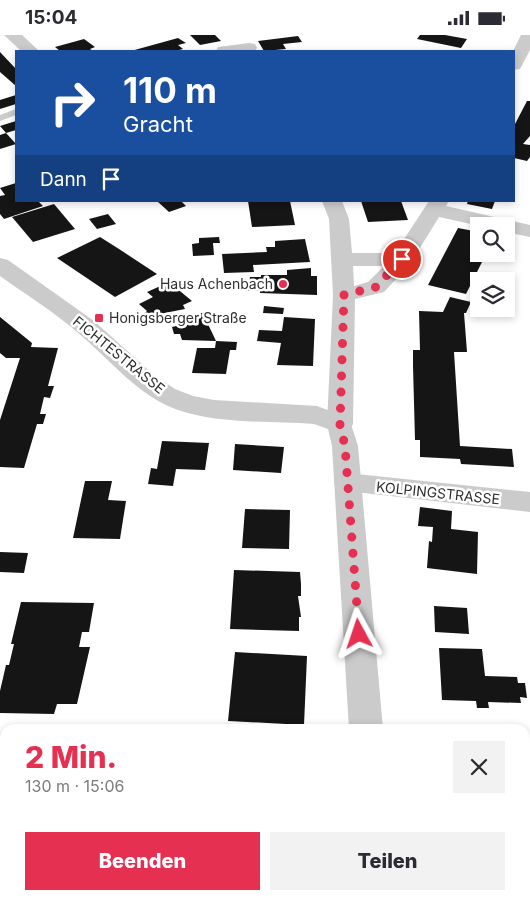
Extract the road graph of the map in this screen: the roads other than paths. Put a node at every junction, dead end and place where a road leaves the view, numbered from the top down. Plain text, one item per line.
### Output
1 (12, 35) edge
2 (529, 35) edge
3 (247, 45) edge
4 (30, 50) edge
5 (228, 50) edge
6 (515, 63) edge
7 (15, 112) edge
8 (0, 118) edge
9 (332, 202) edge
10 (437, 206) edge
11 (530, 231) edge
12 (402, 259) junction
13 (342, 260) junction
14 (0, 265) edge
15 (344, 295) junction
16 (340, 425) junction
17 (347, 483) junction
18 (530, 502) edge
19 (366, 724) edge

1 - 4 street
2 - 6 street
3 - 5 street
7 - 8 lane
9 - 13 street
10 - 11 street
10 - 12 street
12 - 13 street
12 - 15 street
13 - 15 street
14 - 16 street, FICHTESTRASSE
15 - 16 street
16 - 17 street
17 - 18 street, KOLPINGSTRASSE
17 - 19 street

